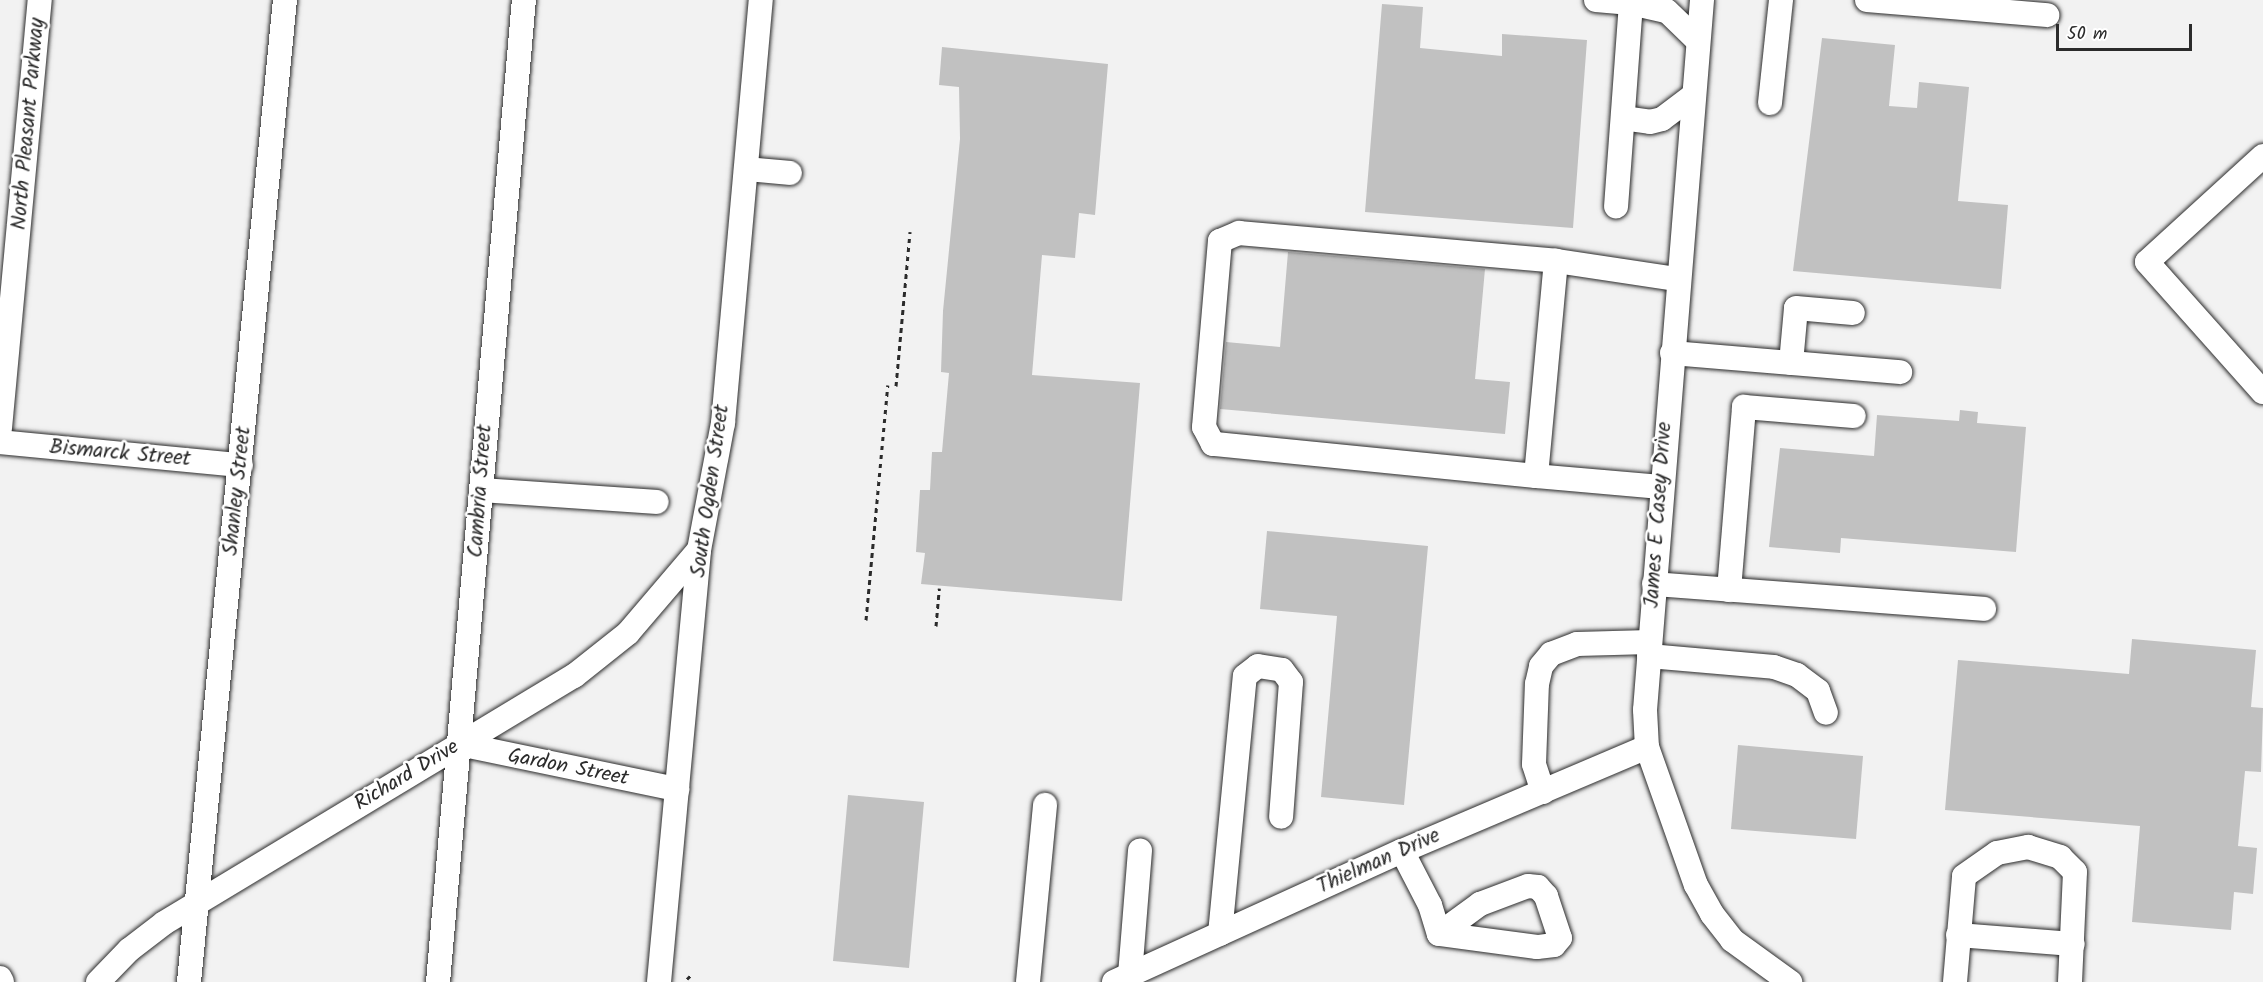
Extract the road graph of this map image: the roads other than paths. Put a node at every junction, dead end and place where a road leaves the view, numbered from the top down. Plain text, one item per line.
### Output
1 (40, 0) edge
2 (285, 0) edge
3 (524, 0) edge
4 (761, 0) edge
5 (1596, 0) edge
6 (1702, 0) edge
7 (1781, 0) edge
8 (1867, 0) edge
9 (1631, 3) junction
10 (2047, 15) dead end
11 (1698, 41) junction
12 (1693, 96) junction
13 (1770, 103) dead end
14 (1623, 118) junction
15 (2263, 156) edge
16 (746, 170) junction
17 (789, 173) dead end
18 (1616, 206) dead end
19 (1556, 261) junction
20 (1677, 279) junction
21 (1853, 313) dead end
22 (1671, 353) junction
23 (1791, 363) junction
24 (1900, 372) dead end
25 (2263, 393) edge
26 (1854, 417) dead end
27 (0, 428) edge
28 (0, 442) edge
29 (241, 465) junction
30 (1536, 476) junction
31 (1661, 487) junction
32 (482, 490) junction
33 (657, 502) dead end
34 (699, 550) junction
35 (1654, 584) junction
36 (1729, 590) junction
37 (1984, 609) dead end
38 (1649, 649) junction
39 (1826, 713) dead end
40 (459, 744) junction
41 (1647, 747) junction
42 (677, 789) junction
43 (1543, 792) junction
44 (1045, 805) dead end
45 (1281, 817) dead end
46 (1140, 850) dead end
47 (1402, 851) junction
48 (197, 903) junction
49 (1220, 934) junction
50 (1439, 934) dead end
51 (1958, 935) junction
52 (2073, 944) junction
53 (1124, 979) edge
54 (98, 982) edge
55 (189, 982) edge
56 (438, 982) edge
57 (659, 982) edge
58 (1028, 982) edge
59 (1790, 982) edge
60 (1955, 982) edge
61 (2070, 982) edge

1 - 27 street, North Pleasant Parkway
2 - 29 street, Shanley Street
3 - 32 street, Cambria Street
4 - 16 street, South Ogden Street
5 - 9 street
6 - 11 street, James E Casey Drive
7 - 13 street
8 - 10 street
9 - 11 street
9 - 14 street
11 - 12 street, James E Casey Drive
12 - 14 street
12 - 20 street, James E Casey Drive
14 - 18 street
15 - 25 street
16 - 17 street
16 - 34 street, South Ogden Street
19 - 20 street
19 - 30 street
19 - 30 street
20 - 22 street, James E Casey Drive
21 - 23 street
22 - 23 street
22 - 31 street, James E Casey Drive
23 - 24 street
26 - 36 street
28 - 29 street, Bismarck Street
29 - 48 street, Shanley Street
30 - 31 street
31 - 35 street, James E Casey Drive
32 - 33 street
32 - 40 street, Cambria Street
34 - 40 street, Richard Drive
34 - 42 street, South Ogden Street
35 - 36 street
35 - 38 street, James E Casey Drive
36 - 37 street
38 - 39 street
38 - 41 street, James E Casey Drive
38 - 43 street
40 - 42 street, Gardon Street
40 - 48 street, Richard Drive
40 - 56 street, Cambria Street
41 - 43 street, Thielman Drive
41 - 59 street, James E Casey Drive
42 - 57 street, South Ogden Street
43 - 47 street, Thielman Drive
44 - 58 street
45 - 49 street
46 - 53 street
47 - 49 street, Thielman Drive
47 - 50 street
48 - 54 street, Richard Drive
48 - 55 street, Shanley Street
49 - 53 street, Thielman Drive
51 - 52 street
51 - 52 street
51 - 60 street
52 - 61 street

